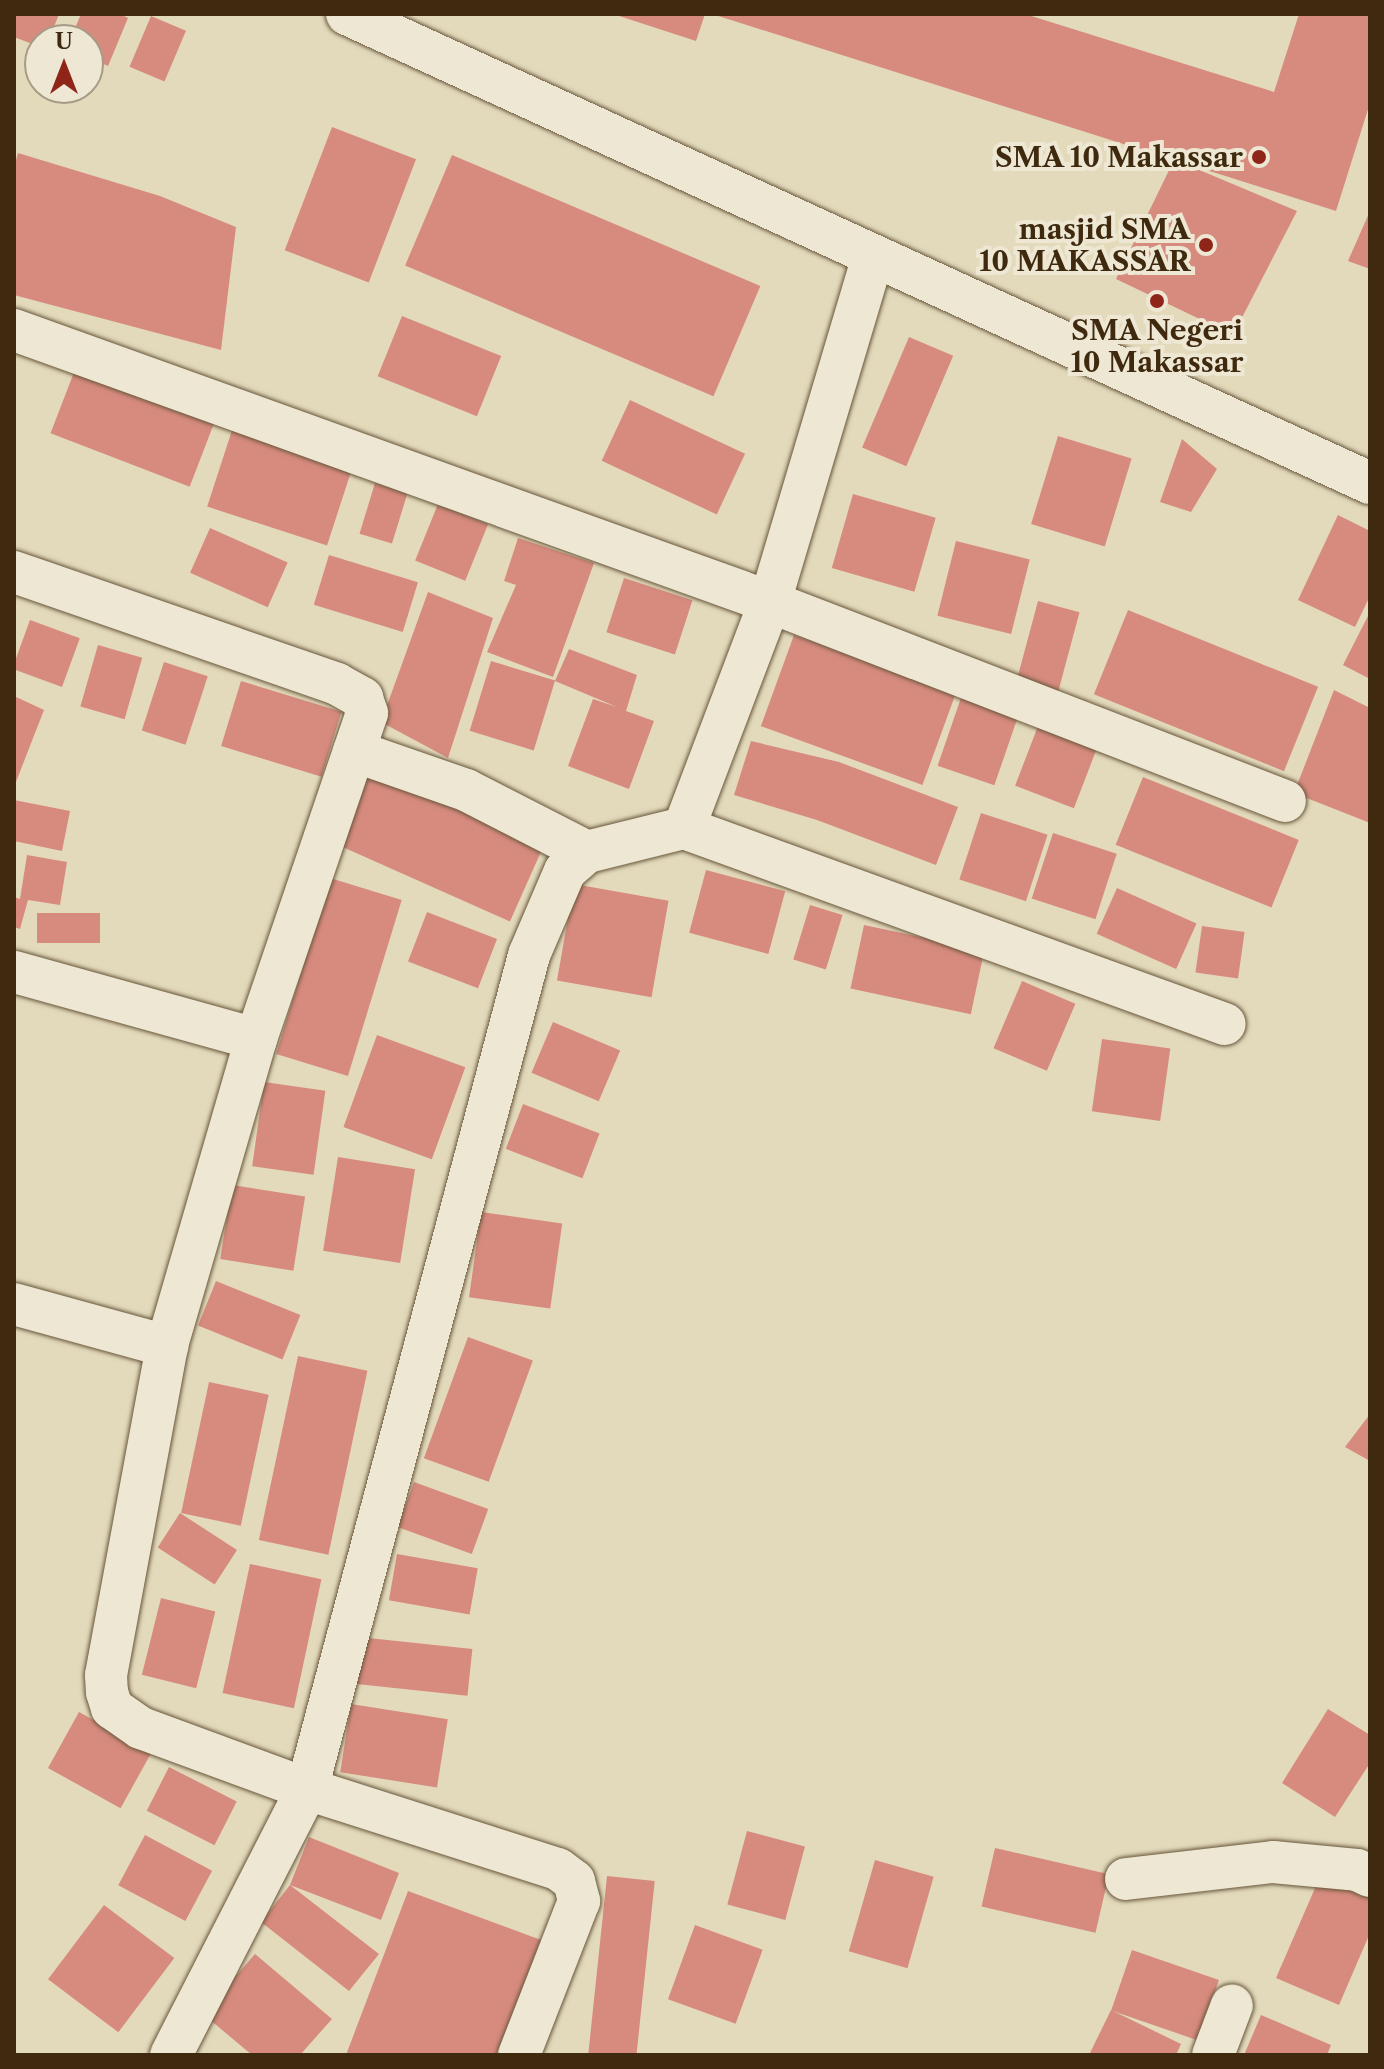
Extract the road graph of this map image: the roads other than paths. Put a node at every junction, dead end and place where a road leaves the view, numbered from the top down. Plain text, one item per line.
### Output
1 (347, 14) edge
2 (873, 257) junction
3 (14, 330) edge
4 (1370, 483) edge
5 (14, 572) edge
6 (770, 602) junction
7 (354, 751) junction
8 (1285, 801) dead end
9 (684, 828) junction
10 (587, 852) junction
11 (14, 972) edge
12 (1225, 1024) dead end
13 (256, 1039) junction
14 (14, 1304) edge
15 (167, 1346) junction
16 (307, 1789) junction
17 (1370, 1876) edge
18 (1126, 1879) dead end
19 (1232, 2005) dead end
20 (171, 2055) edge
21 (519, 2055) edge
22 (1213, 2055) edge

1 - 2 street
2 - 4 street
2 - 6 street
3 - 6 street
5 - 7 street
6 - 8 street
6 - 9 street
7 - 10 street
7 - 13 street
9 - 10 street
9 - 12 street
10 - 16 street
11 - 13 street
13 - 15 street
14 - 15 street
15 - 16 street
16 - 20 street
16 - 21 street
17 - 18 street
19 - 22 street

